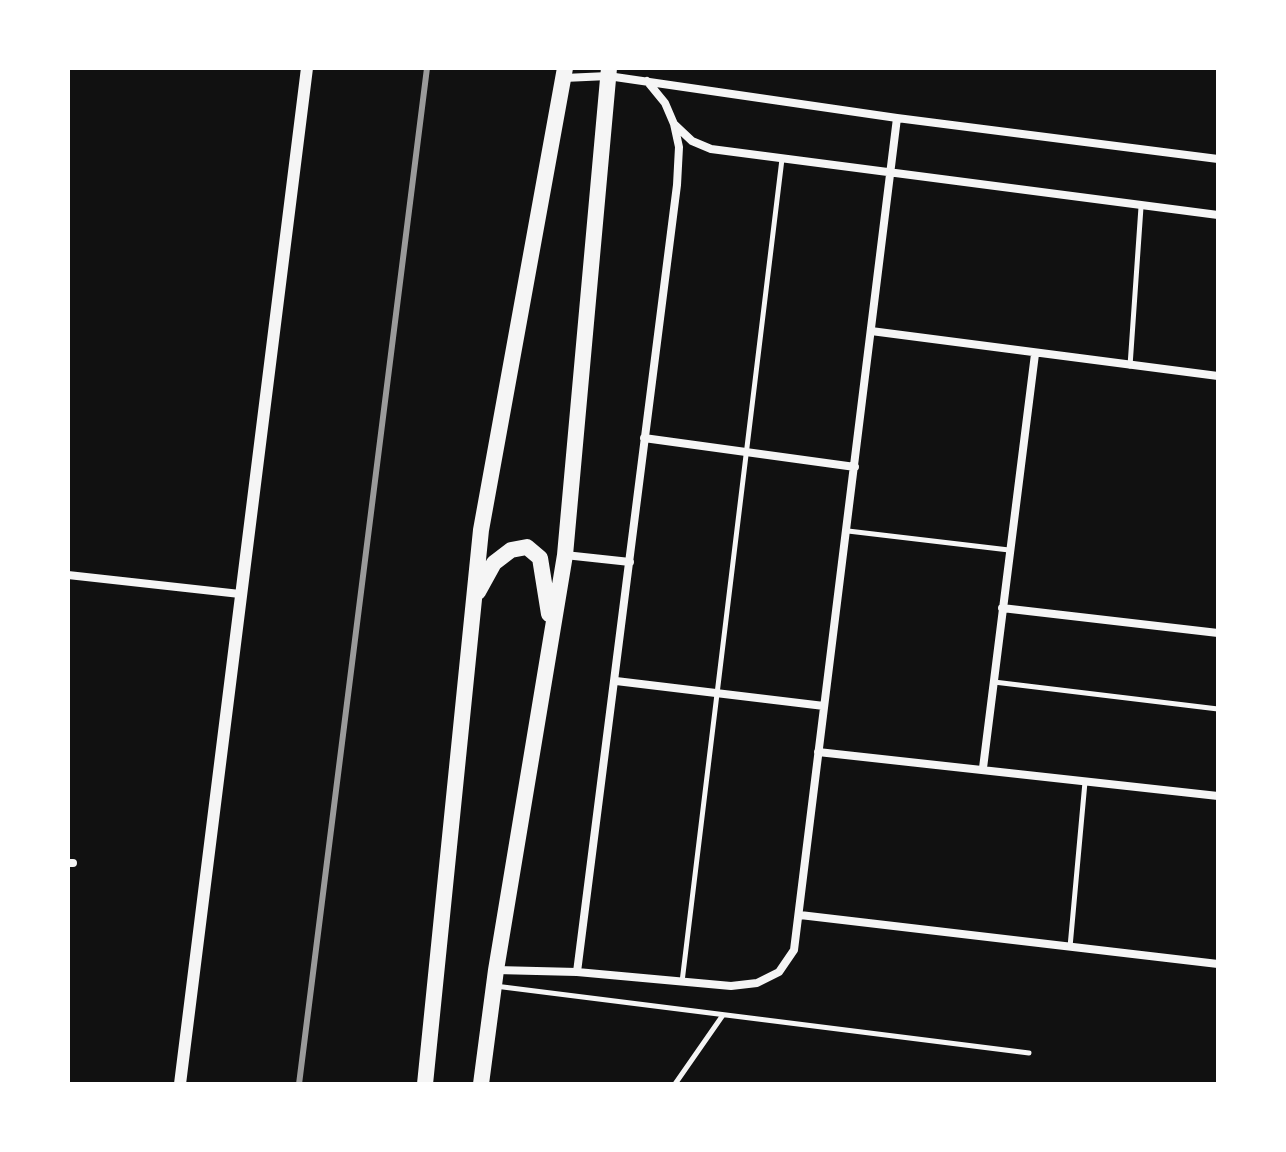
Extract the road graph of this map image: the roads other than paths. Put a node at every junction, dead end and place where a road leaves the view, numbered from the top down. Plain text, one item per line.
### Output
1 (307, 68) edge
2 (608, 72) edge
3 (564, 73) edge
4 (647, 81) junction
5 (897, 118) junction
6 (674, 124) junction
7 (782, 159) junction
8 (1218, 159) edge
9 (889, 174) junction
10 (1141, 207) junction
11 (1218, 215) edge
12 (871, 331) junction
13 (1035, 354) junction
14 (1130, 366) junction
15 (1218, 376) edge
16 (644, 438) junction
17 (747, 452) junction
18 (855, 467) junction
19 (848, 531) junction
20 (1010, 550) junction
21 (565, 555) junction
22 (630, 562) junction
23 (68, 575) edge
24 (240, 594) junction
25 (474, 600) junction
26 (1002, 608) junction
27 (1218, 633) edge
28 (551, 639) junction
29 (616, 681) junction
30 (994, 682) junction
31 (719, 694) junction
32 (824, 706) junction
33 (1218, 709) edge
34 (818, 752) junction
35 (983, 768) junction
36 (1086, 781) junction
37 (1218, 796) edge
38 (800, 915) junction
39 (1070, 947) junction
40 (1218, 964) edge
41 (577, 972) junction
42 (495, 978) junction
43 (682, 982) junction
44 (723, 1015) junction
45 (1029, 1053) dead end
46 (180, 1084) edge
47 (425, 1084) edge
48 (481, 1084) edge
49 (675, 1084) edge

1 - 24 street
2 - 3 street
2 - 4 street
2 - 21 main road
3 - 25 main road
4 - 5 street
4 - 6 street
5 - 8 street
5 - 9 street
6 - 7 street
6 - 16 street
7 - 9 street
7 - 17 lane
9 - 10 street
9 - 12 street
10 - 11 street
10 - 14 lane
12 - 13 street
12 - 18 street
13 - 14 street
13 - 20 street
14 - 15 street
16 - 17 street
16 - 22 street
17 - 18 street
17 - 31 lane
18 - 19 street
19 - 20 lane
19 - 32 street
20 - 26 street
21 - 22 street
21 - 28 main road
22 - 29 street
23 - 24 street
24 - 46 street
25 - 28 main road
25 - 47 main road
26 - 27 street
26 - 30 street
28 - 42 main road
29 - 31 street
29 - 41 street
30 - 33 lane
30 - 35 street
31 - 32 street
31 - 43 lane
32 - 34 street
34 - 35 street
34 - 38 street
35 - 36 street
36 - 37 street
36 - 39 lane
38 - 39 street
38 - 43 street
39 - 40 street
41 - 42 street
41 - 43 street
42 - 44 lane
42 - 48 main road
44 - 45 lane
44 - 49 lane

